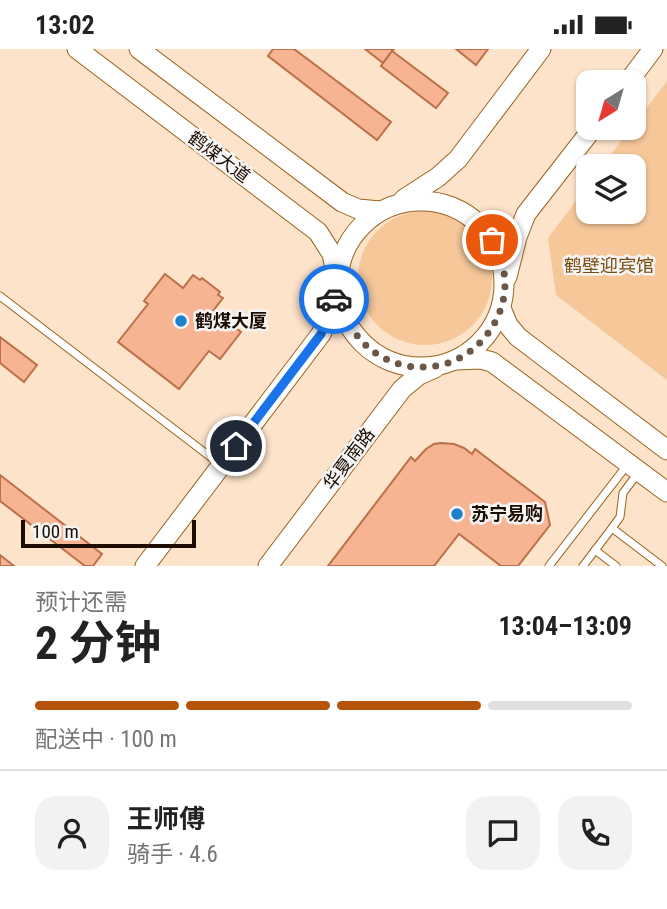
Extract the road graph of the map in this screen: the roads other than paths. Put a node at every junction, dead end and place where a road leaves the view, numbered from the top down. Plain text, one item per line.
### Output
1 (77, 49) edge
2 (139, 49) edge
3 (541, 49) edge
4 (653, 49) edge
5 (637, 70) edge
6 (584, 140) edge
7 (386, 208) junction
8 (338, 281) junction
9 (505, 285) junction
10 (0, 296) edge
11 (501, 308) junction
12 (449, 362) junction
13 (667, 450) edge
14 (222, 466) junction
15 (634, 467) junction
16 (667, 492) edge
17 (612, 528) junction
18 (595, 550) junction
19 (145, 566) edge
20 (268, 566) edge
21 (550, 566) edge
22 (583, 566) edge
23 (616, 566) edge
24 (662, 566) edge

1 - 8 main road, 鹤煤大道
2 - 7 main road
3 - 7 main road
4 - 5 main road
6 - 9 main road
7 - 8 main road, 鹤煤大道
7 - 9 main road
8 - 12 main road, 鹤煤大道
8 - 14 main road
9 - 11 main road
10 - 14 lane
11 - 12 main road
11 - 13 main road
12 - 15 main road, 鹤煤大道
12 - 20 main road, 华夏南路
14 - 19 main road
15 - 16 main road, 鹤煤大道
15 - 17 lane
15 - 21 lane
17 - 18 lane
17 - 24 lane
18 - 22 lane
18 - 23 lane

